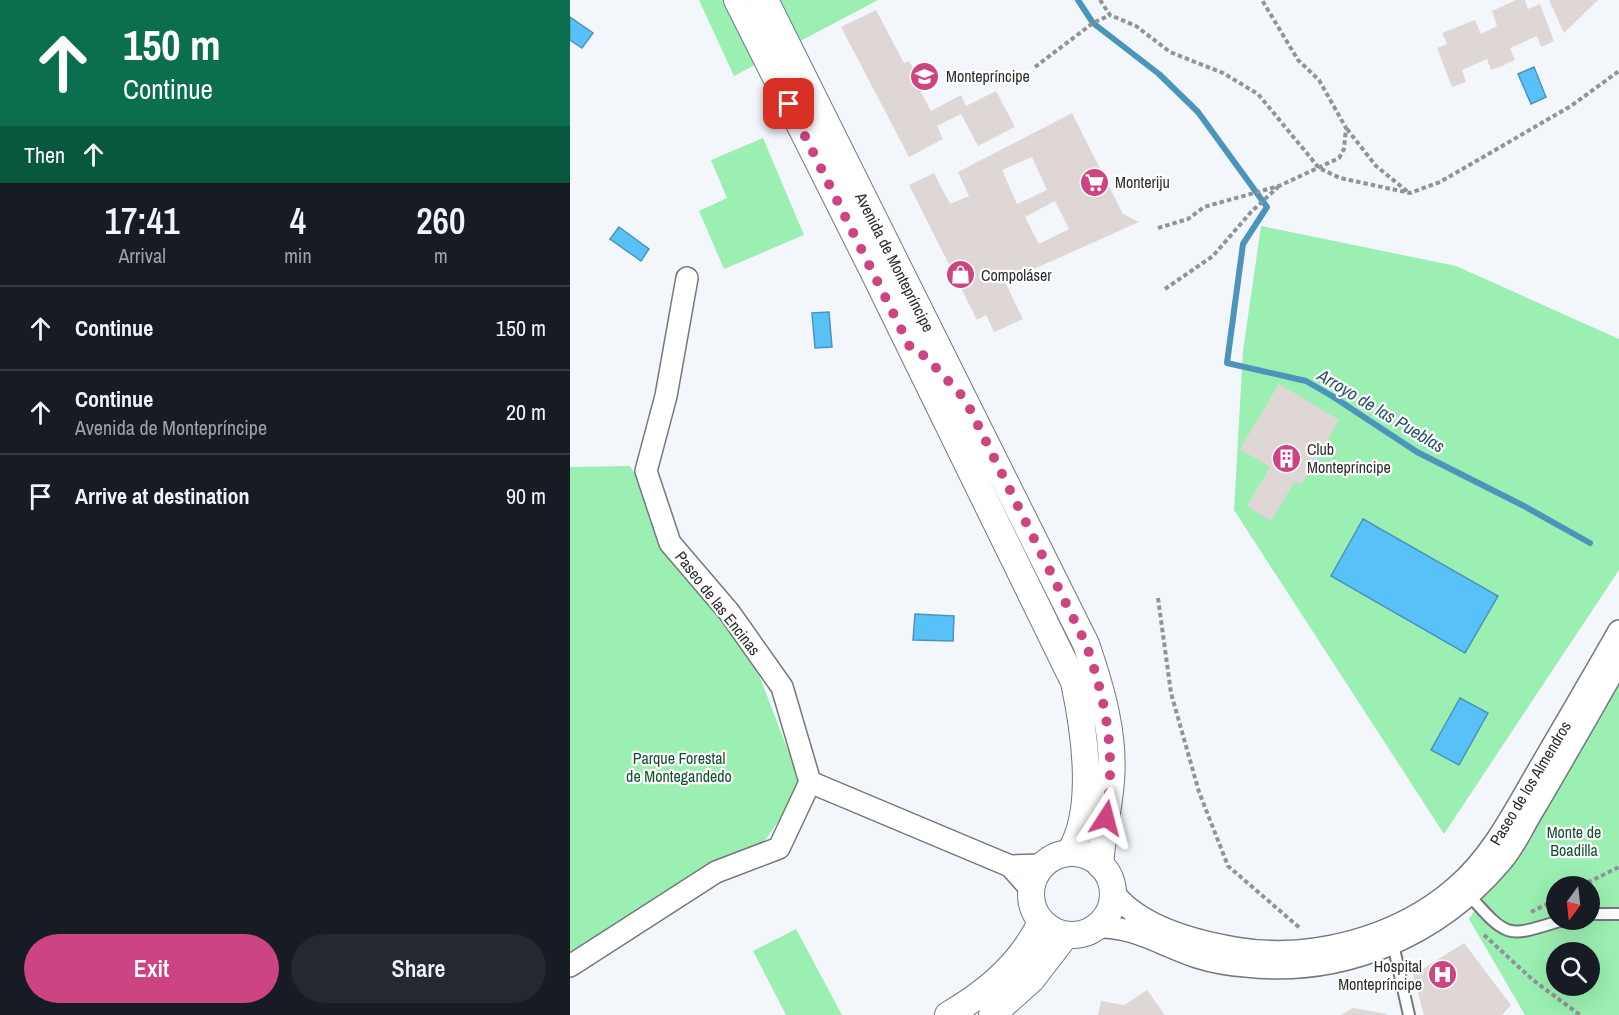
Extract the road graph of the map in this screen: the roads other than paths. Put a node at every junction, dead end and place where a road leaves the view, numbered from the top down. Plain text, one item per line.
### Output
1 (736, 0) edge
2 (765, 0) edge
3 (687, 278) dead end
4 (912, 351) junction
5 (965, 399) junction
6 (967, 465) junction
7 (1619, 631) edge
8 (1619, 662) edge
9 (810, 782) junction
10 (1069, 853) junction
11 (1042, 865) junction
12 (1100, 865) junction
13 (1010, 866) junction
14 (1030, 888) junction
15 (1113, 892) junction
16 (1464, 900) junction
17 (1600, 914) edge
18 (1619, 914) edge
19 (1041, 922) junction
20 (1546, 925) edge
21 (1098, 927) junction
22 (1065, 936) junction
23 (1393, 944) junction
24 (570, 966) edge
25 (948, 1015) edge
26 (992, 1015) edge
27 (1409, 1015) edge

1 - 4 street, Avenida de Montepríncipe
2 - 5 street, Avenida de Montepríncipe
3 - 9 street, Paseo de las Encinas
4 - 5 lane
4 - 6 street, Avenida de Montepríncipe
5 - 6 lane
5 - 12 street, Avenida de Montepríncipe
6 - 10 street, Avenida de Montepríncipe
7 - 15 street, Paseo de los Almendros
8 - 16 street, Paseo de los Almendros
9 - 13 street
9 - 24 street
10 - 11 street
10 - 12 street
11 - 13 street
11 - 14 street
12 - 15 street
13 - 14 street
14 - 19 street
15 - 21 street
16 - 20 lane
16 - 23 street, Paseo de los Almendros
17 - 18 lane
19 - 22 street
19 - 25 street
21 - 22 street
21 - 23 street, Paseo de los Almendros
22 - 26 street
23 - 27 lane

